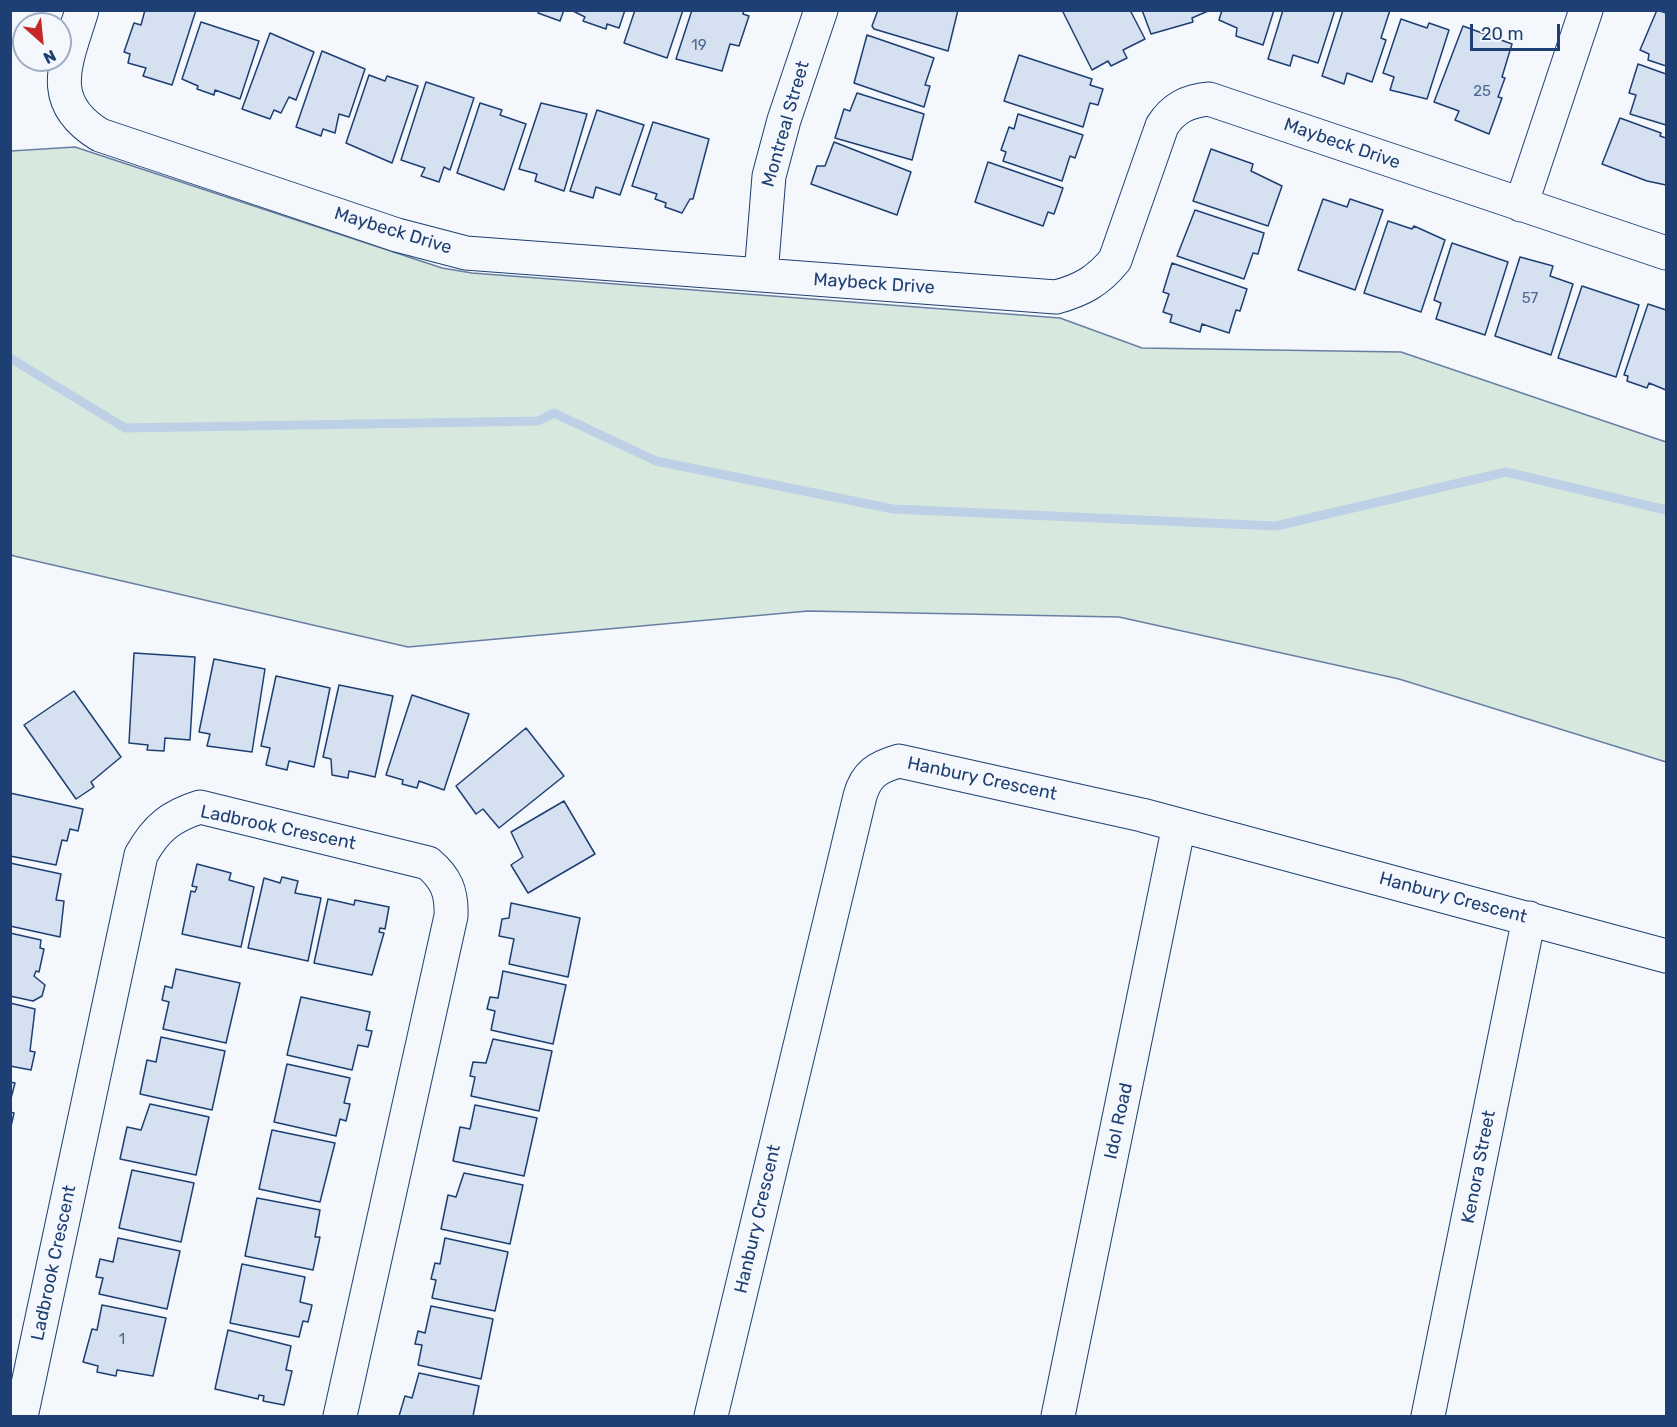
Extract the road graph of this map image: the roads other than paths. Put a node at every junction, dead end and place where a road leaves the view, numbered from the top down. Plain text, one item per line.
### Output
1 (82, 10) edge
2 (821, 10) edge
3 (1586, 10) edge
4 (1521, 205) junction
5 (1666, 253) edge
6 (761, 275) junction
7 (1179, 825) junction
8 (1529, 918) junction
9 (1666, 956) edge
10 (24, 1413) edge
11 (340, 1416) edge
12 (711, 1416) edge
13 (1058, 1416) edge
14 (1428, 1416) edge

1 - 6 street, Maybeck Drive
2 - 6 street, Montreal Street
3 - 4 street
4 - 5 street, Maybeck Drive
4 - 6 street, Maybeck Drive
7 - 8 street, Hanbury Crescent
7 - 12 street, Hanbury Crescent
7 - 13 street, Idol Road
8 - 9 street, Hanbury Crescent
8 - 14 street, Kenora Street
10 - 11 street, Ladbrook Crescent

